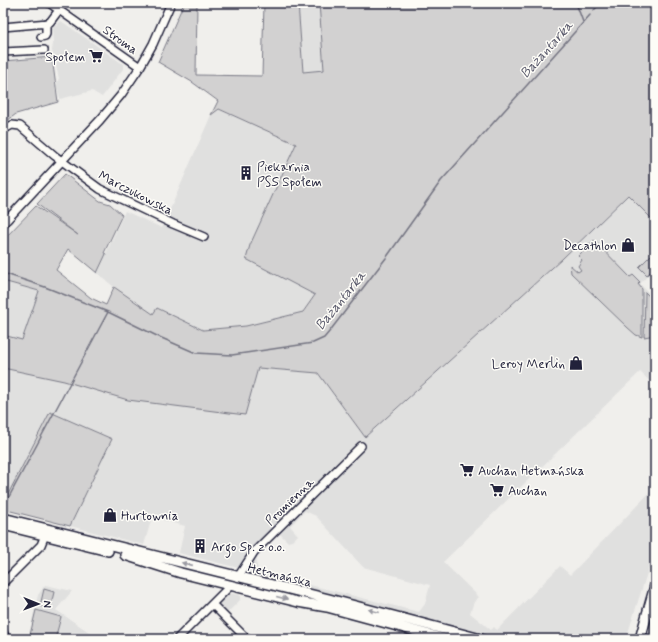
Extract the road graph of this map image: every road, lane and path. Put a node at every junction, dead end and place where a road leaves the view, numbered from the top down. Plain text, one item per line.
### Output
1 (49, 3) edge
2 (171, 3) edge
3 (60, 10) junction
4 (46, 24) junction
5 (3, 27) edge
6 (41, 37) dead end
7 (44, 50) dead end
8 (3, 52) edge
9 (140, 67) junction
10 (3, 130) edge
11 (62, 161) junction
12 (3, 224) edge
13 (204, 237) dead end
14 (361, 446) dead end
15 (3, 518) edge
16 (3, 525) edge
17 (45, 535) junction
18 (202, 568) junction
19 (238, 577) junction
20 (201, 578) junction
21 (3, 583) edge
22 (264, 583) junction
23 (231, 585) junction
24 (655, 586) edge
25 (262, 593) junction
26 (212, 604) junction
27 (3, 632) edge
28 (6, 639) edge
29 (176, 639) edge
30 (247, 639) edge
31 (445, 639) edge
32 (481, 639) edge
33 (640, 639) edge

1 - 3 street, Stroma
2 - 9 street
3 - 4 street
3 - 9 street, Stroma
4 - 5 street
4 - 6 street
7 - 8 street
9 - 11 street
10 - 11 street, Marczukowska
11 - 12 street
11 - 13 street, Marczukowska
14 - 19 street, Promienna
18 -> 15 main road, Hetmańska
16 - 17 main road, Hetmańska
17 - 20 main road, Hetmańska
17 - 21 street
18 - 19 main road, Hetmańska
18 - 20 main road
19 - 22 main road, Hetmańska
19 - 23 main road
20 - 23 main road, Hetmańska
22 - 25 main road
32 -> 22 main road, Hetmańska
23 - 25 main road, Hetmańska
23 - 26 street
24 - 33 main road
25 -> 31 main road, Hetmańska
26 - 29 street
26 - 30 street
27 - 28 street

